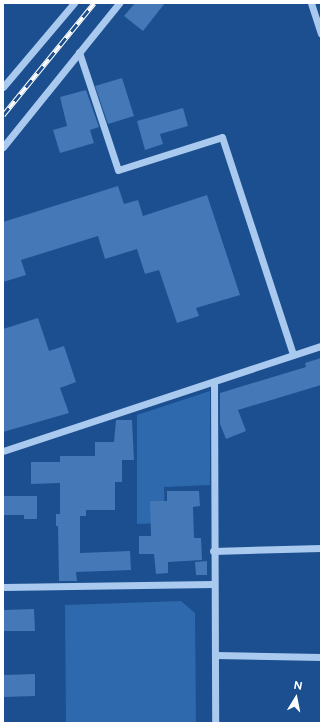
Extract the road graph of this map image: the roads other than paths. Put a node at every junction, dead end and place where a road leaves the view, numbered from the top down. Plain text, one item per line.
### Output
1 (74, 3) edge
2 (119, 3) edge
3 (311, 3) edge
4 (321, 34) edge
5 (79, 52) junction
6 (3, 88) edge
7 (3, 147) edge
8 (321, 346) edge
9 (293, 354) junction
10 (214, 382) junction
11 (3, 451) edge
12 (321, 548) edge
13 (213, 551) junction
14 (214, 584) junction
15 (3, 587) edge
16 (215, 655) junction
17 (321, 656) edge
18 (215, 723) edge

1 - 6 street
2 - 5 street
3 - 4 street
5 - 7 street
5 - 9 street
8 - 9 street
9 - 10 street
10 - 11 street
10 - 13 street
12 - 13 street
13 - 14 street
14 - 15 street
14 - 16 street
16 - 17 street
16 - 18 street

